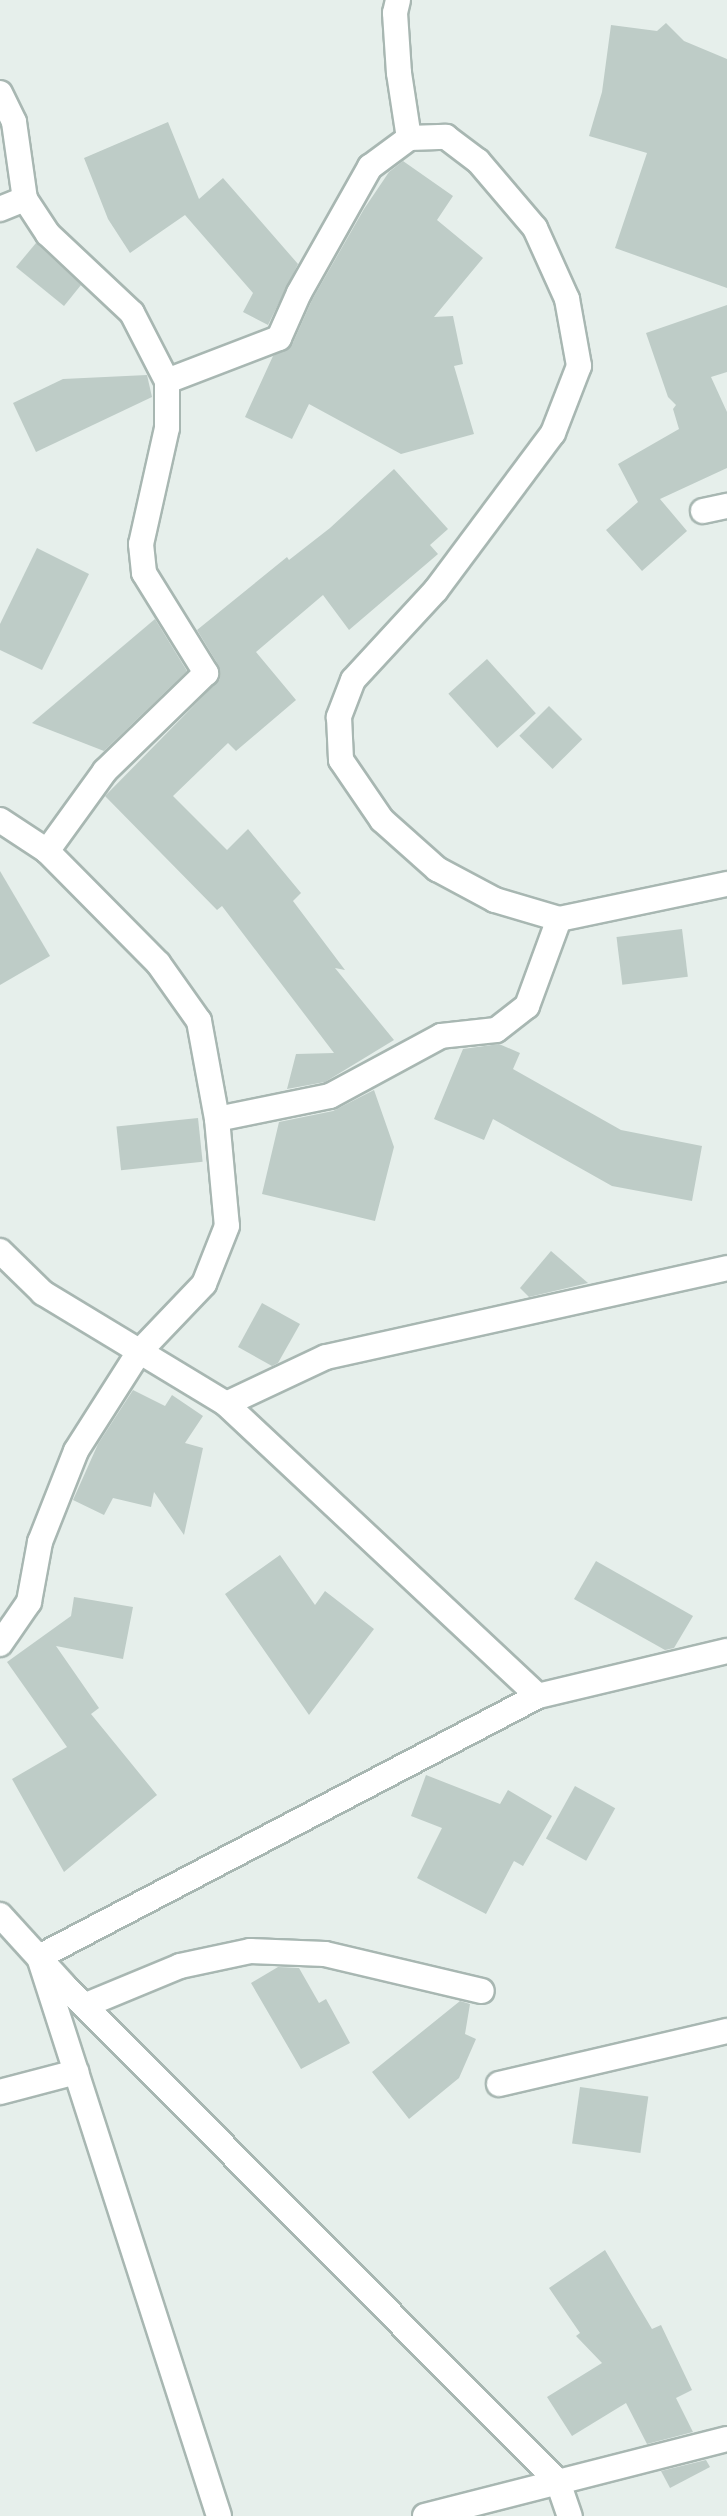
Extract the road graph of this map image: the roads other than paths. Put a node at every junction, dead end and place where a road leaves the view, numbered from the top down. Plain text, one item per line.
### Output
1 (398, 0) edge
2 (0, 93) edge
3 (409, 138) junction
4 (25, 199) junction
5 (0, 209) edge
6 (167, 381) junction
7 (0, 820) edge
8 (47, 851) junction
9 (727, 884) edge
10 (559, 919) junction
11 (217, 1119) junction
12 (0, 1251) edge
13 (727, 1268) edge
14 (139, 1352) junction
15 (226, 1404) junction
16 (0, 1644) edge
17 (727, 1651) edge
18 (538, 1696) junction
19 (0, 1915) edge
20 (39, 1957) junction
21 (482, 1991) dead end
22 (86, 2005) junction
23 (727, 2031) edge
24 (76, 2072) junction
25 (499, 2084) dead end
26 (0, 2092) edge
27 (727, 2439) edge
28 (558, 2482) junction
29 (219, 2516) edge
30 (425, 2516) edge
31 (570, 2516) edge

1 - 3 street
2 - 4 street
3 - 6 street
3 - 10 street
4 - 5 street
4 - 6 street
6 - 8 street
7 - 8 street
8 - 11 street
9 - 10 street
10 - 11 street
11 - 14 street
12 - 14 street
13 - 15 street
14 - 15 street
14 - 16 street
15 - 18 street
17 - 18 street
18 - 20 street
19 - 20 street
20 - 22 street
20 - 24 street
21 - 22 street
22 - 28 street
23 - 25 street
24 - 26 street
24 - 29 street
27 - 28 street
28 - 30 street
28 - 31 street

